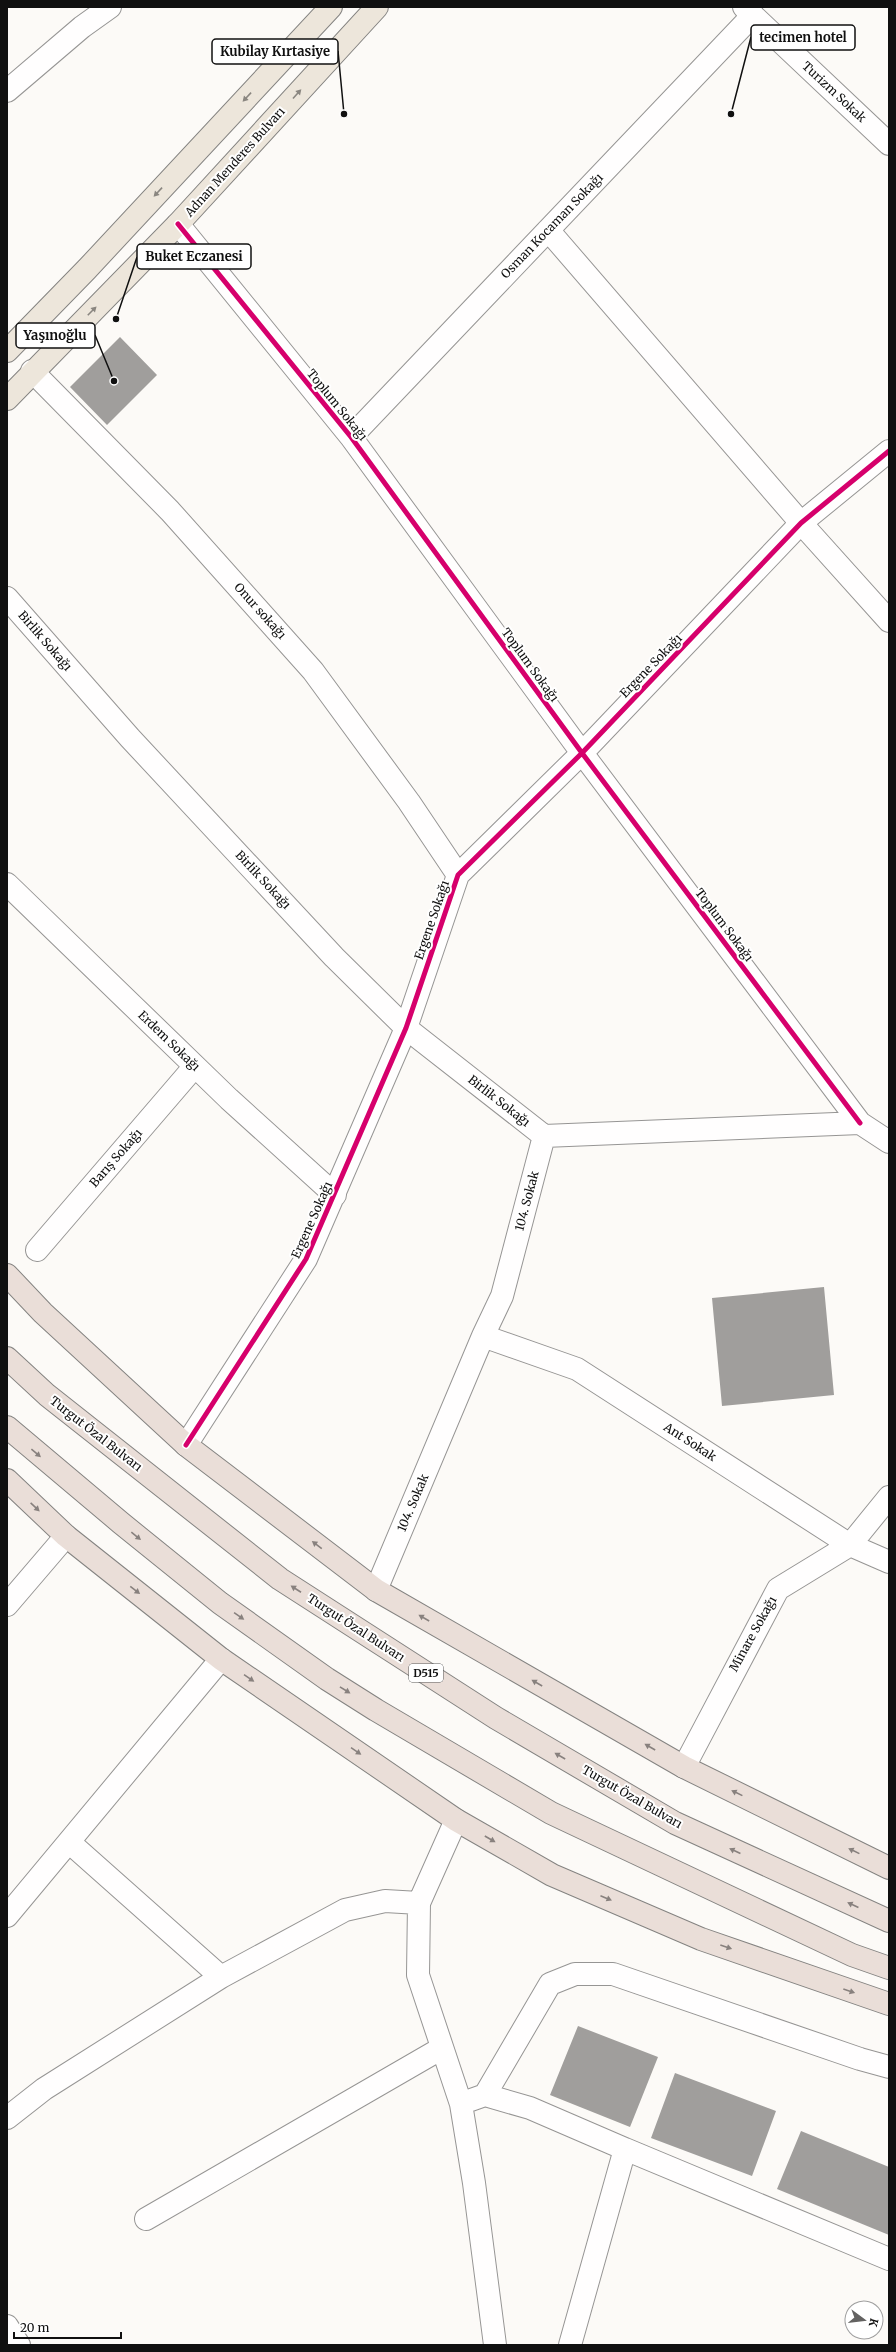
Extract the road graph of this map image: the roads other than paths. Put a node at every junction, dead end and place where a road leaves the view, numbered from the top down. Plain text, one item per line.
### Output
1 (110, 7) edge
2 (330, 7) edge
3 (377, 7) edge
4 (748, 11) edge
5 (7, 91) edge
6 (889, 144) edge
7 (178, 224) junction
8 (548, 230) junction
9 (7, 351) edge
10 (32, 371) junction
11 (7, 399) edge
12 (351, 437) junction
13 (889, 451) edge
14 (801, 523) junction
15 (7, 598) edge
16 (889, 621) edge
17 (582, 753) junction
18 (458, 875) junction
19 (7, 884) edge
20 (406, 1028) junction
21 (195, 1066) junction
22 (860, 1123) junction
23 (544, 1136) junction
24 (889, 1142) edge
25 (335, 1195) junction
26 (37, 1250) dead end
27 (7, 1275) edge
28 (483, 1336) junction
29 (7, 1358) edge
30 (7, 1427) edge
31 (186, 1445) junction
32 (7, 1480) edge
33 (889, 1496) edge
34 (66, 1536) junction
35 (850, 1545) junction
36 (889, 1562) edge
37 (376, 1590) junction
38 (7, 1605) edge
39 (221, 1659) junction
40 (684, 1767) junction
41 (456, 1820) junction
42 (69, 1842) junction
43 (889, 1868) edge
44 (419, 1903) junction
45 (7, 1916) edge
46 (889, 1921) edge
47 (889, 1968) edge
48 (221, 1977) junction
49 (889, 2004) edge
50 (442, 2048) junction
51 (889, 2067) edge
52 (485, 2095) junction
53 (461, 2104) junction
54 (7, 2118) edge
55 (625, 2149) junction
56 (146, 2219) dead end
57 (889, 2259) edge
58 (7, 2326) edge
59 (19, 2345) edge
60 (495, 2345) edge
61 (570, 2345) edge

1 - 5 street
2 -> 9 main road
7 -> 3 main road, Adnan Menderes Bulvarı
4 - 6 street, Turizm Sokak
4 - 8 street, Osman Kocaman Sokağı
10 -> 7 main road, Adnan Menderes Bulvarı
7 - 12 street, Toplum Sokağı
8 - 12 street, Osman Kocaman Sokağı
8 - 14 street
10 - 11 main road, Adnan Menderes Bulvarı
10 - 18 street, Onur sokağı
12 - 17 street, Toplum Sokağı
13 - 14 street, Ergene Sokağı
14 - 16 street
14 - 17 street, Ergene Sokağı
15 - 20 street, Birlik Sokağı
17 - 18 street, Ergene Sokağı
17 - 22 street, Toplum Sokağı
18 - 20 street, Ergene Sokağı
19 - 21 street, Erdem Sokağı
20 - 23 street, Birlik Sokağı
20 - 25 street, Ergene Sokağı
21 - 25 street, Erdem Sokağı
21 - 26 street, Barış Sokağı
22 - 23 street
22 - 24 street
23 - 28 street, 104. Sokak
25 - 31 street, Ergene Sokağı
27 - 31 highway
28 - 35 street, Ant Sokak
28 - 37 street, 104. Sokak
46 -> 29 highway, Turgut Özal Bulvarı / D515
30 -> 47 highway
37 -> 31 highway
32 -> 34 highway
33 - 35 street, Minare Sokağı
34 - 38 street
34 -> 39 highway
35 - 36 street, Ant Sokak
35 - 40 street, Minare Sokağı
40 -> 37 highway
39 -> 41 highway
39 - 42 street
43 -> 40 highway
41 - 44 street
41 -> 49 highway
42 - 45 street
42 - 48 street
44 - 48 street
44 - 50 street
48 - 54 street
50 - 53 street
50 - 56 street
51 - 52 street
52 - 53 street
52 - 55 street
53 - 60 street
55 - 57 street
55 - 61 street
58 - 59 street

